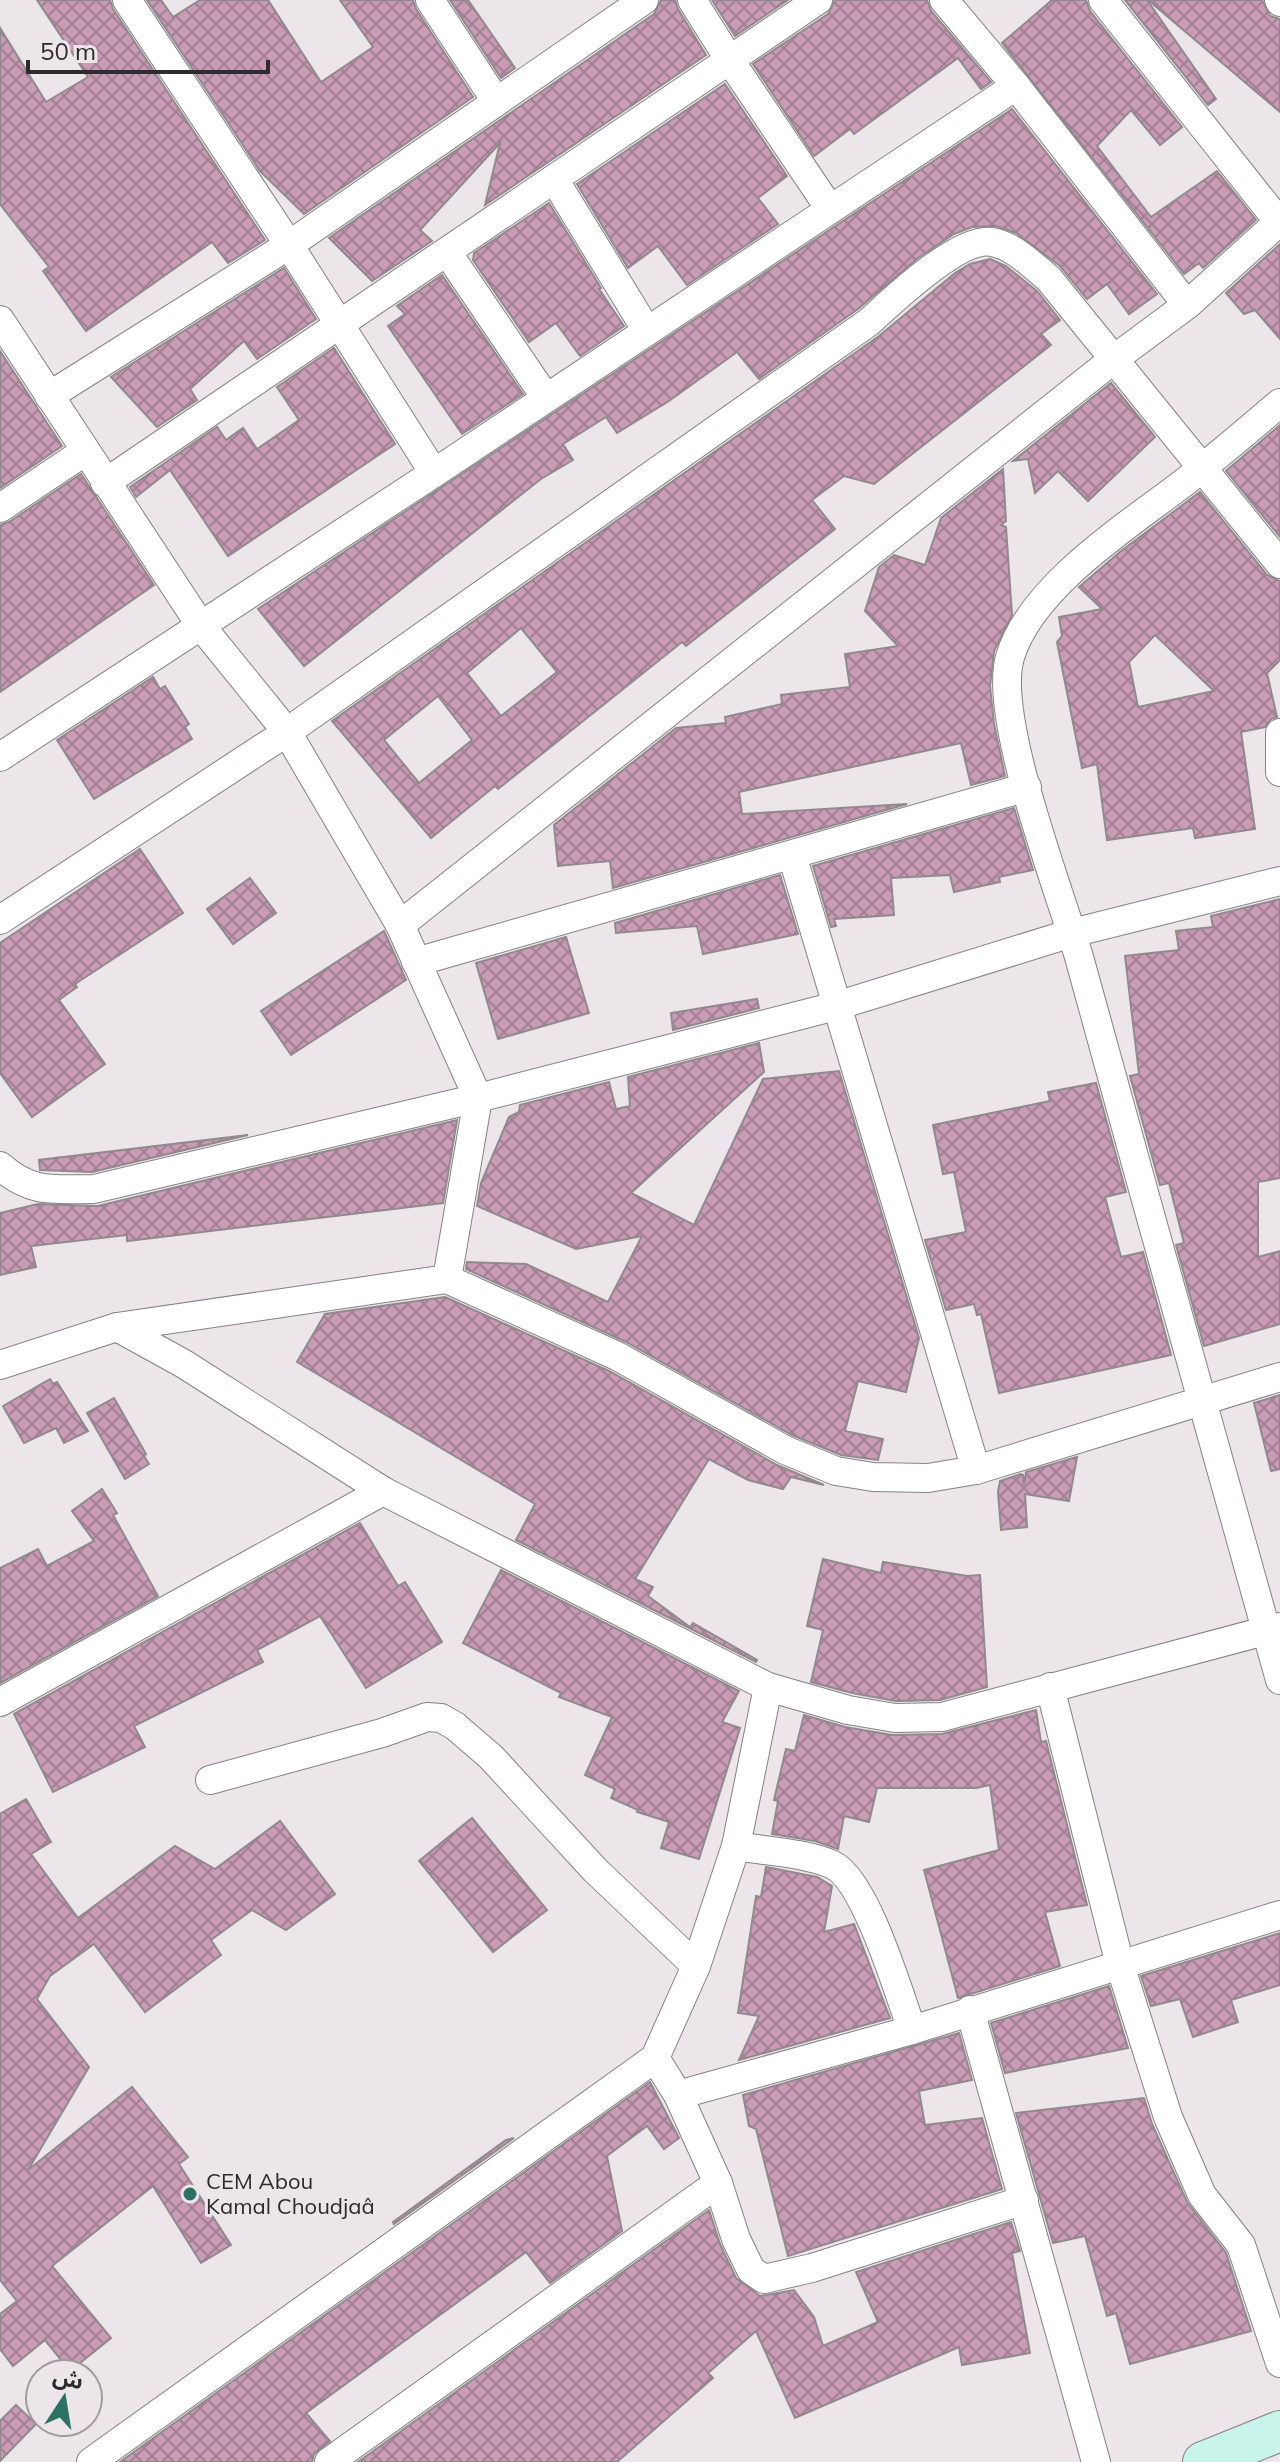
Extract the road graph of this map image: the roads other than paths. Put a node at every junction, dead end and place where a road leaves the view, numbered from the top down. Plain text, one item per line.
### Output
1 (127, 0) edge
2 (430, 0) edge
3 (644, 0) edge
4 (692, 0) edge
5 (818, 0) edge
6 (944, 0) edge
7 (1111, 3) edge
8 (729, 59) junction
9 (1016, 86) junction
10 (496, 101) junction
11 (554, 179) junction
12 (830, 209) junction
13 (1280, 222) edge
14 (289, 245) junction
15 (447, 252) junction
16 (1187, 305) junction
17 (0, 320) edge
18 (340, 325) junction
19 (647, 331) junction
20 (1114, 359) junction
21 (49, 396) junction
22 (546, 398) junction
23 (1280, 403) edge
24 (84, 452) junction
25 (1201, 469) junction
26 (434, 473) junction
27 (105, 483) junction
28 (0, 508) edge
29 (1280, 564) edge
30 (201, 626) junction
31 (287, 732) junction
32 (1280, 733) edge
33 (0, 757) edge
34 (1280, 772) edge
35 (1027, 787) junction
36 (792, 855) junction
37 (1280, 881) edge
38 (0, 920) edge
39 (400, 925) junction
40 (1072, 933) junction
41 (416, 962) junction
42 (836, 1006) junction
43 (478, 1098) junction
44 (0, 1166) edge
45 (447, 1279) junction
46 (117, 1327) junction
47 (0, 1365) edge
48 (1280, 1377) edge
49 (1203, 1400) junction
50 (976, 1470) junction
51 (383, 1491) junction
52 (1273, 1629) edge
53 (1280, 1680) edge
54 (768, 1687) junction
55 (1050, 1687) junction
56 (0, 1702) edge
57 (210, 1780) dead end
58 (736, 1846) junction
59 (1280, 1915) edge
60 (1120, 1965) junction
61 (696, 1966) junction
62 (970, 2010) junction
63 (912, 2030) junction
64 (655, 2058) junction
65 (678, 2095) junction
66 (718, 2183) junction
67 (1024, 2200) junction
68 (1280, 2363) edge
69 (1280, 2431) edge
70 (91, 2462) edge
71 (329, 2462) edge
72 (1096, 2462) edge
73 (1203, 2462) edge

1 - 14 street
2 - 10 street
3 - 10 street
4 - 8 street
5 - 8 street
6 - 9 street
7 - 13 street
8 - 11 street
8 - 12 street
9 - 12 street
9 - 16 street
10 - 14 street
11 - 15 street
11 - 19 street
12 - 19 street
13 - 16 street
14 - 18 street
14 - 21 street
15 - 18 street
15 - 22 street
16 - 20 street
17 - 21 street
18 - 26 street
18 - 27 street
19 - 22 street
20 - 25 street
20 - 31 street
20 - 39 street
21 - 24 street
22 - 26 street
23 - 25 street
24 - 27 street
24 - 28 street
25 - 29 street
25 - 35 street
26 - 30 street
27 - 30 street
30 - 31 street
30 - 33 street
31 - 38 street
31 - 39 street
32 - 34 street
35 - 36 street
35 - 40 street
36 - 41 street
36 - 42 street
37 - 40 street
39 - 41 street
40 - 42 street
40 - 49 street
41 - 43 street
42 - 43 street
42 - 50 street
43 - 44 street
43 - 45 street
45 - 46 street
45 - 50 street
46 - 47 street
46 - 51 street
48 - 49 street
49 - 50 street
49 - 52 street
51 - 54 street
51 - 56 street
52 - 53 street
52 - 55 street
54 - 55 street
54 - 58 street
55 - 60 street
57 - 61 street
58 - 61 street
58 - 63 street
59 - 60 street
60 - 62 street
60 - 68 street
61 - 64 street
62 - 63 street
62 - 67 street
63 - 65 street
64 - 65 street
64 - 70 street
65 - 66 street
66 - 67 street
66 - 71 street
67 - 72 street
69 - 73 street

